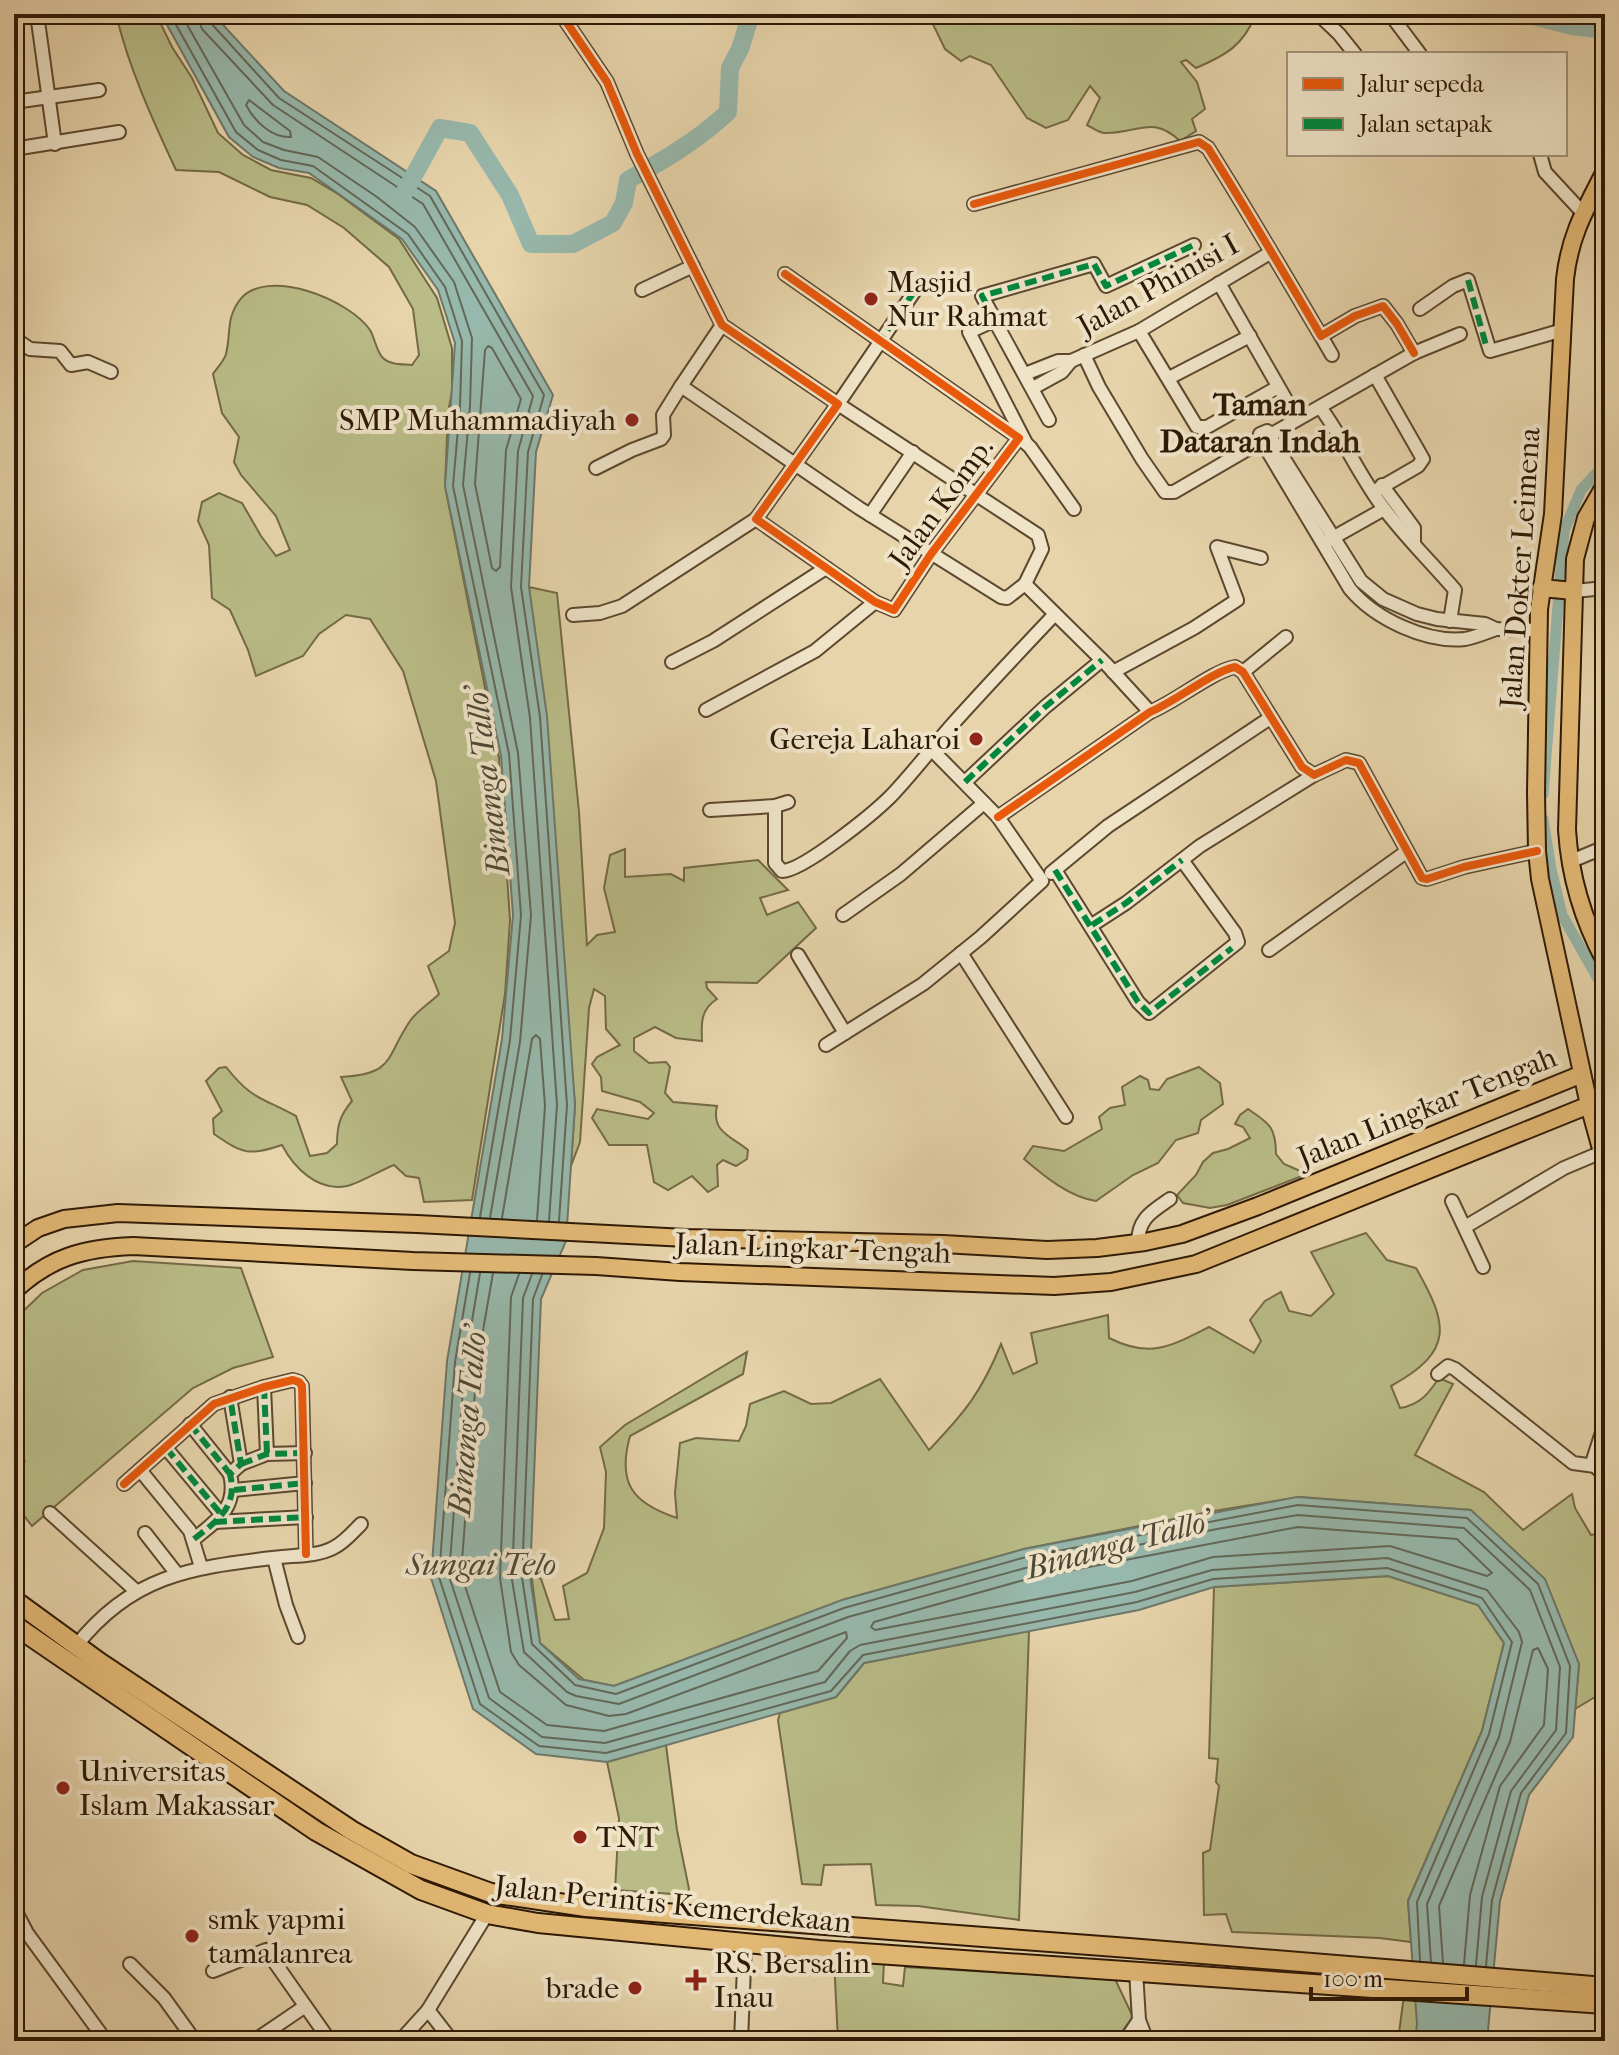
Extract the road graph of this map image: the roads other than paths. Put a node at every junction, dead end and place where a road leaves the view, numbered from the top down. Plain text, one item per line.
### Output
1 (37, 14) edge
2 (561, 14) edge
3 (1390, 14) edge
4 (1319, 15) edge
5 (1353, 52) edge
6 (1418, 52) edge
7 (99, 90) dead end
8 (48, 99) junction
9 (14, 102) edge
10 (119, 132) dead end
11 (55, 144) junction
12 (14, 149) edge
13 (1541, 156) edge
14 (1605, 171) edge
15 (974, 204) dead end
16 (1583, 213) junction
17 (1194, 245) dead end
18 (1270, 253) junction
19 (693, 266) junction
20 (785, 274) dead end
21 (1219, 283) junction
22 (642, 290) dead end
23 (914, 292) dead end
24 (1420, 309) dead end
25 (722, 325) junction
26 (997, 325) dead end
27 (1563, 330) junction
28 (1139, 331) junction
29 (1460, 334) dead end
30 (1250, 336) junction
31 (1321, 336) junction
32 (14, 338) edge
33 (880, 341) junction
34 (1414, 353) junction
35 (1084, 355) junction
36 (1332, 355) dead end
37 (1071, 361) junction
38 (111, 372) dead end
39 (1025, 374) junction
40 (1375, 375) junction
41 (1169, 378) junction
42 (681, 386) junction
43 (1278, 387) junction
44 (1033, 388) junction
45 (838, 404) junction
46 (1320, 407) junction
47 (1297, 419) junction
48 (1049, 420) dead end
49 (1267, 440) junction
50 (1023, 441) junction
51 (913, 452) junction
52 (794, 464) junction
53 (596, 468) dead end
54 (1605, 485) edge
55 (1377, 489) junction
56 (976, 493) junction
57 (1074, 509) dead end
58 (1384, 509) junction
59 (870, 515) junction
60 (756, 519) junction
61 (1328, 540) junction
62 (1414, 542) junction
63 (931, 554) junction
64 (1261, 558) dead end
65 (826, 568) junction
66 (1025, 584) junction
67 (1365, 586) junction
68 (1541, 588) junction
69 (1605, 588) edge
70 (1574, 591) junction
71 (1353, 593) junction
72 (875, 602) junction
73 (1055, 614) junction
74 (573, 615) dead end
75 (1450, 621) junction
76 (1496, 629) junction
77 (1540, 630) junction
78 (1286, 637) dead end
79 (1102, 660) junction
80 (672, 662) dead end
81 (1113, 672) junction
82 (1243, 672) junction
83 (706, 710) dead end
84 (1150, 712) junction
85 (1270, 718) junction
86 (931, 749) junction
87 (1314, 775) junction
88 (965, 782) junction
89 (984, 803) junction
90 (710, 810) dead end
91 (998, 817) junction
92 (1605, 847) edge
93 (1537, 851) junction
94 (1406, 852) junction
95 (1182, 860) junction
96 (1569, 862) junction
97 (1055, 870) junction
98 (1042, 881) junction
99 (843, 915) dead end
100 (1092, 925) junction
101 (1269, 950) dead end
102 (961, 953) junction
103 (798, 955) dead end
104 (1605, 961) edge
105 (845, 1033) junction
106 (826, 1045) dead end
107 (1582, 1074) junction
108 (1589, 1105) junction
109 (1066, 1117) dead end
110 (1604, 1157) edge
111 (1170, 1199) dead end
112 (1452, 1201) dead end
113 (1465, 1227) junction
114 (1138, 1243) junction
115 (14, 1244) edge
116 (1483, 1267) dead end
117 (14, 1291) edge
118 (1438, 1374) dead end
119 (264, 1387) junction
120 (230, 1397) junction
121 (190, 1424) junction
122 (1604, 1426) edge
123 (235, 1438) junction
124 (166, 1448) junction
125 (305, 1453) junction
126 (267, 1454) junction
127 (215, 1455) junction
128 (241, 1464) junction
129 (1595, 1466) junction
130 (140, 1470) junction
131 (230, 1474) junction
132 (1605, 1476) edge
133 (305, 1483) junction
134 (124, 1484) dead end
135 (234, 1490) junction
136 (50, 1513) dead end
137 (306, 1517) junction
138 (218, 1518) junction
139 (361, 1524) dead end
140 (145, 1533) dead end
141 (194, 1539) junction
142 (306, 1554) junction
143 (274, 1558) junction
144 (201, 1567) junction
145 (177, 1574) junction
146 (136, 1591) junction
147 (14, 1600) edge
148 (14, 1625) edge
149 (298, 1637) dead end
150 (76, 1646) junction
151 (14, 1908) edge
152 (641, 1912) junction
153 (487, 1914) junction
154 (639, 1933) junction
155 (745, 1942) junction
156 (130, 1964) dead end
157 (213, 1971) dead end
158 (1136, 1971) junction
159 (1605, 1987) edge
160 (1605, 2004) edge
161 (304, 2007) junction
162 (428, 2010) junction
163 (1139, 2020) junction
164 (106, 2041) edge
165 (195, 2041) edge
166 (254, 2041) edge
167 (330, 2041) edge
168 (400, 2041) edge
169 (452, 2041) edge
170 (741, 2041) edge
171 (1125, 2041) edge
172 (1147, 2041) edge

1 - 8 street
2 - 19 street, Jalan Komp.
3 - 6 street
4 - 5 street
7 - 8 street
8 - 9 street
8 - 11 street
10 - 11 street
11 - 12 street
13 - 16 street
14 - 16 main road, Jalan Dokter Leimena
15 - 18 street
16 - 27 main road, Jalan Dokter Leimena
17 - 50 street
18 - 21 street, Jalan Phinisi I
18 - 31 street
19 - 22 street
19 - 25 street, Jalan Komp.
20 - 33 street, Jalan Komp.
21 - 28 street, Jalan Phinisi I
21 - 30 street
23 - 33 street
24 - 27 street
25 - 42 street
25 - 45 street, Jalan Komp.
26 - 39 street
27 - 68 main road, Jalan Dokter Leimena
28 - 35 street, Jalan Phinisi I
28 - 41 street
29 - 34 street
30 - 41 street
30 - 43 street
31 - 34 street
31 - 36 street
32 - 38 street
33 - 45 street
33 - 50 street, Jalan Komp.
34 - 40 street
35 - 37 street, Jalan Phinisi I
35 - 49 street
37 - 39 street, Jalan Phinisi I
37 - 44 street, Jalan Phinisi I
39 - 44 street
40 - 46 street
40 - 55 street
41 - 43 street
42 - 52 street, Jalan Komp.
42 - 53 street
43 - 47 street
44 - 48 street
45 - 51 street, Jalan Komp.
45 - 52 street
46 - 47 street
46 - 55 street
47 - 49 street
49 - 61 street
50 - 56 street, Jalan Komp.
50 - 57 street
51 - 56 street, Jalan Komp.
51 - 59 street
52 - 59 street, Jalan Komp.
52 - 60 street
54 - 70 main road
55 - 58 street
55 - 62 street
56 - 63 street, Jalan Komp.
56 - 66 street
58 - 61 street
58 - 62 street
59 - 63 street, Jalan Komp.
60 - 65 street, Jalan Komp.
60 - 74 street
61 - 67 street
61 - 71 street
62 - 75 street
63 - 66 street
63 - 72 street, Jalan Komp.
64 - 81 street
65 - 72 street, Jalan Komp.
65 - 80 street
66 - 73 street
67 - 71 street
67 - 75 street
68 - 70 main road
68 - 77 main road, Jalan Dokter Leimena
69 - 70 street
70 - 96 main road
71 - 76 street
72 - 83 street
73 - 79 street
73 - 86 street
75 - 76 street
76 - 77 street
77 - 93 main road, Jalan Dokter Leimena
78 - 82 street
79 - 81 street
79 - 88 street
81 - 84 street
82 - 84 street
82 - 85 street
84 - 91 street
85 - 87 street
85 - 97 street
86 - 88 street
86 - 90 street
87 - 94 street
87 - 95 street
88 - 89 street
89 - 91 street
89 - 99 street
91 - 98 street
92 - 96 street
93 - 94 street
93 - 107 main road, Jalan Dokter Leimena
94 - 101 street
95 - 100 street
95 - 100 street
96 - 104 main road
97 - 98 street
97 - 100 street
98 - 102 street
102 - 105 street
102 - 109 street
103 - 105 street
105 - 106 street
107 - 108 main road, Jalan Dokter Leimena
107 - 114 main road, Jalan Lingkar Tengah
108 - 110 main road, Jalan Dokter Leimena
108 - 117 main road, Jalan Lingkar Tengah
110 - 113 street
111 - 114 street
112 - 113 street
113 - 116 street
114 - 115 main road, Jalan Lingkar Tengah
118 - 129 street
119 - 120 street
119 - 125 street
119 - 126 street
120 - 121 street
120 - 123 street
121 - 124 street
121 - 127 street
122 - 129 street
123 - 127 street
123 - 128 street
124 - 130 street
124 - 138 street
125 - 126 street
125 - 133 street
126 - 128 street
127 - 131 street
128 - 131 street
129 - 132 street
130 - 134 street
130 - 141 street
131 - 135 street
133 - 135 street
133 - 137 street
135 - 138 street
136 - 146 street
137 - 138 street
137 - 142 street
138 - 141 street
139 - 142 street
140 - 145 street
141 - 144 street
142 - 143 street
143 - 144 street
143 - 149 street
144 - 145 street
145 - 146 street
146 - 150 street
147 - 150 highway, Jalan Perintis Kemerdekaan
148 - 153 highway, Jalan Perintis Kemerdekaan
150 - 152 highway, Jalan Perintis Kemerdekaan
151 - 164 street
152 - 154 highway
152 - 159 highway, Jalan Perintis Kemerdekaan
153 - 154 highway, Jalan Perintis Kemerdekaan
153 - 162 street
154 - 155 highway, Jalan Perintis Kemerdekaan
155 - 158 highway, Jalan Perintis Kemerdekaan
155 - 170 street
156 - 165 street
157 - 161 street
158 - 160 highway, Jalan Perintis Kemerdekaan
158 - 163 street
161 - 166 street
161 - 167 street
162 - 168 street
162 - 169 street
163 - 171 street
163 - 172 street

